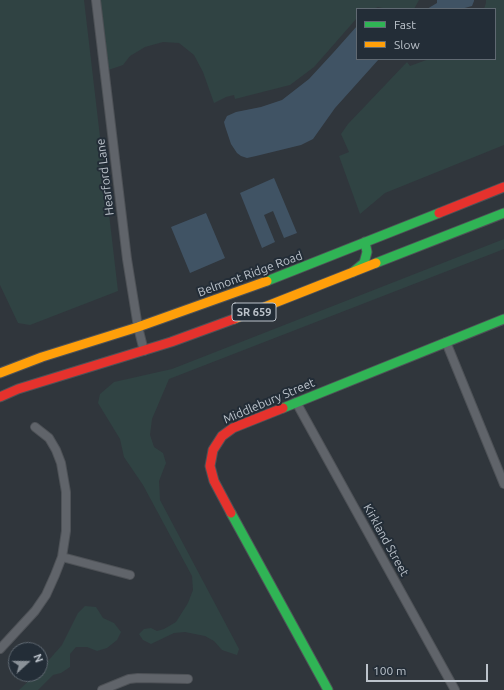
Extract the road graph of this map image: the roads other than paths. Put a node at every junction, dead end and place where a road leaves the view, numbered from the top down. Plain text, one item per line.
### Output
1 (96, 0) edge
2 (504, 187) edge
3 (504, 213) edge
4 (365, 242) junction
5 (346, 276) junction
6 (504, 318) edge
7 (138, 327) junction
8 (446, 342) junction
9 (144, 351) junction
10 (0, 373) edge
11 (0, 397) edge
12 (296, 402) junction
13 (35, 427) dead end
14 (504, 484) edge
15 (62, 557) junction
16 (130, 575) dead end
17 (0, 649) edge
18 (188, 679) dead end
19 (102, 690) edge
20 (328, 690) edge
21 (455, 690) edge

1 - 7 street, Hearford Lane
2 - 4 main road, Belmont Ridge Road / SR 659
3 - 5 main road, SR 659
4 - 5 main road
4 - 7 main road, Belmont Ridge Road / SR 659
5 - 9 main road, SR 659
6 - 8 main road, Middlebury Street
7 - 9 street, Hearford Lane
7 - 10 main road, Belmont Ridge Road / SR 659
8 - 12 main road, Middlebury Street
8 - 14 street
9 - 11 main road, SR 659
12 - 20 main road, Middlebury Street
12 - 21 street, Kirkland Street
13 - 15 street
15 - 16 street
15 - 17 street
18 - 19 street

